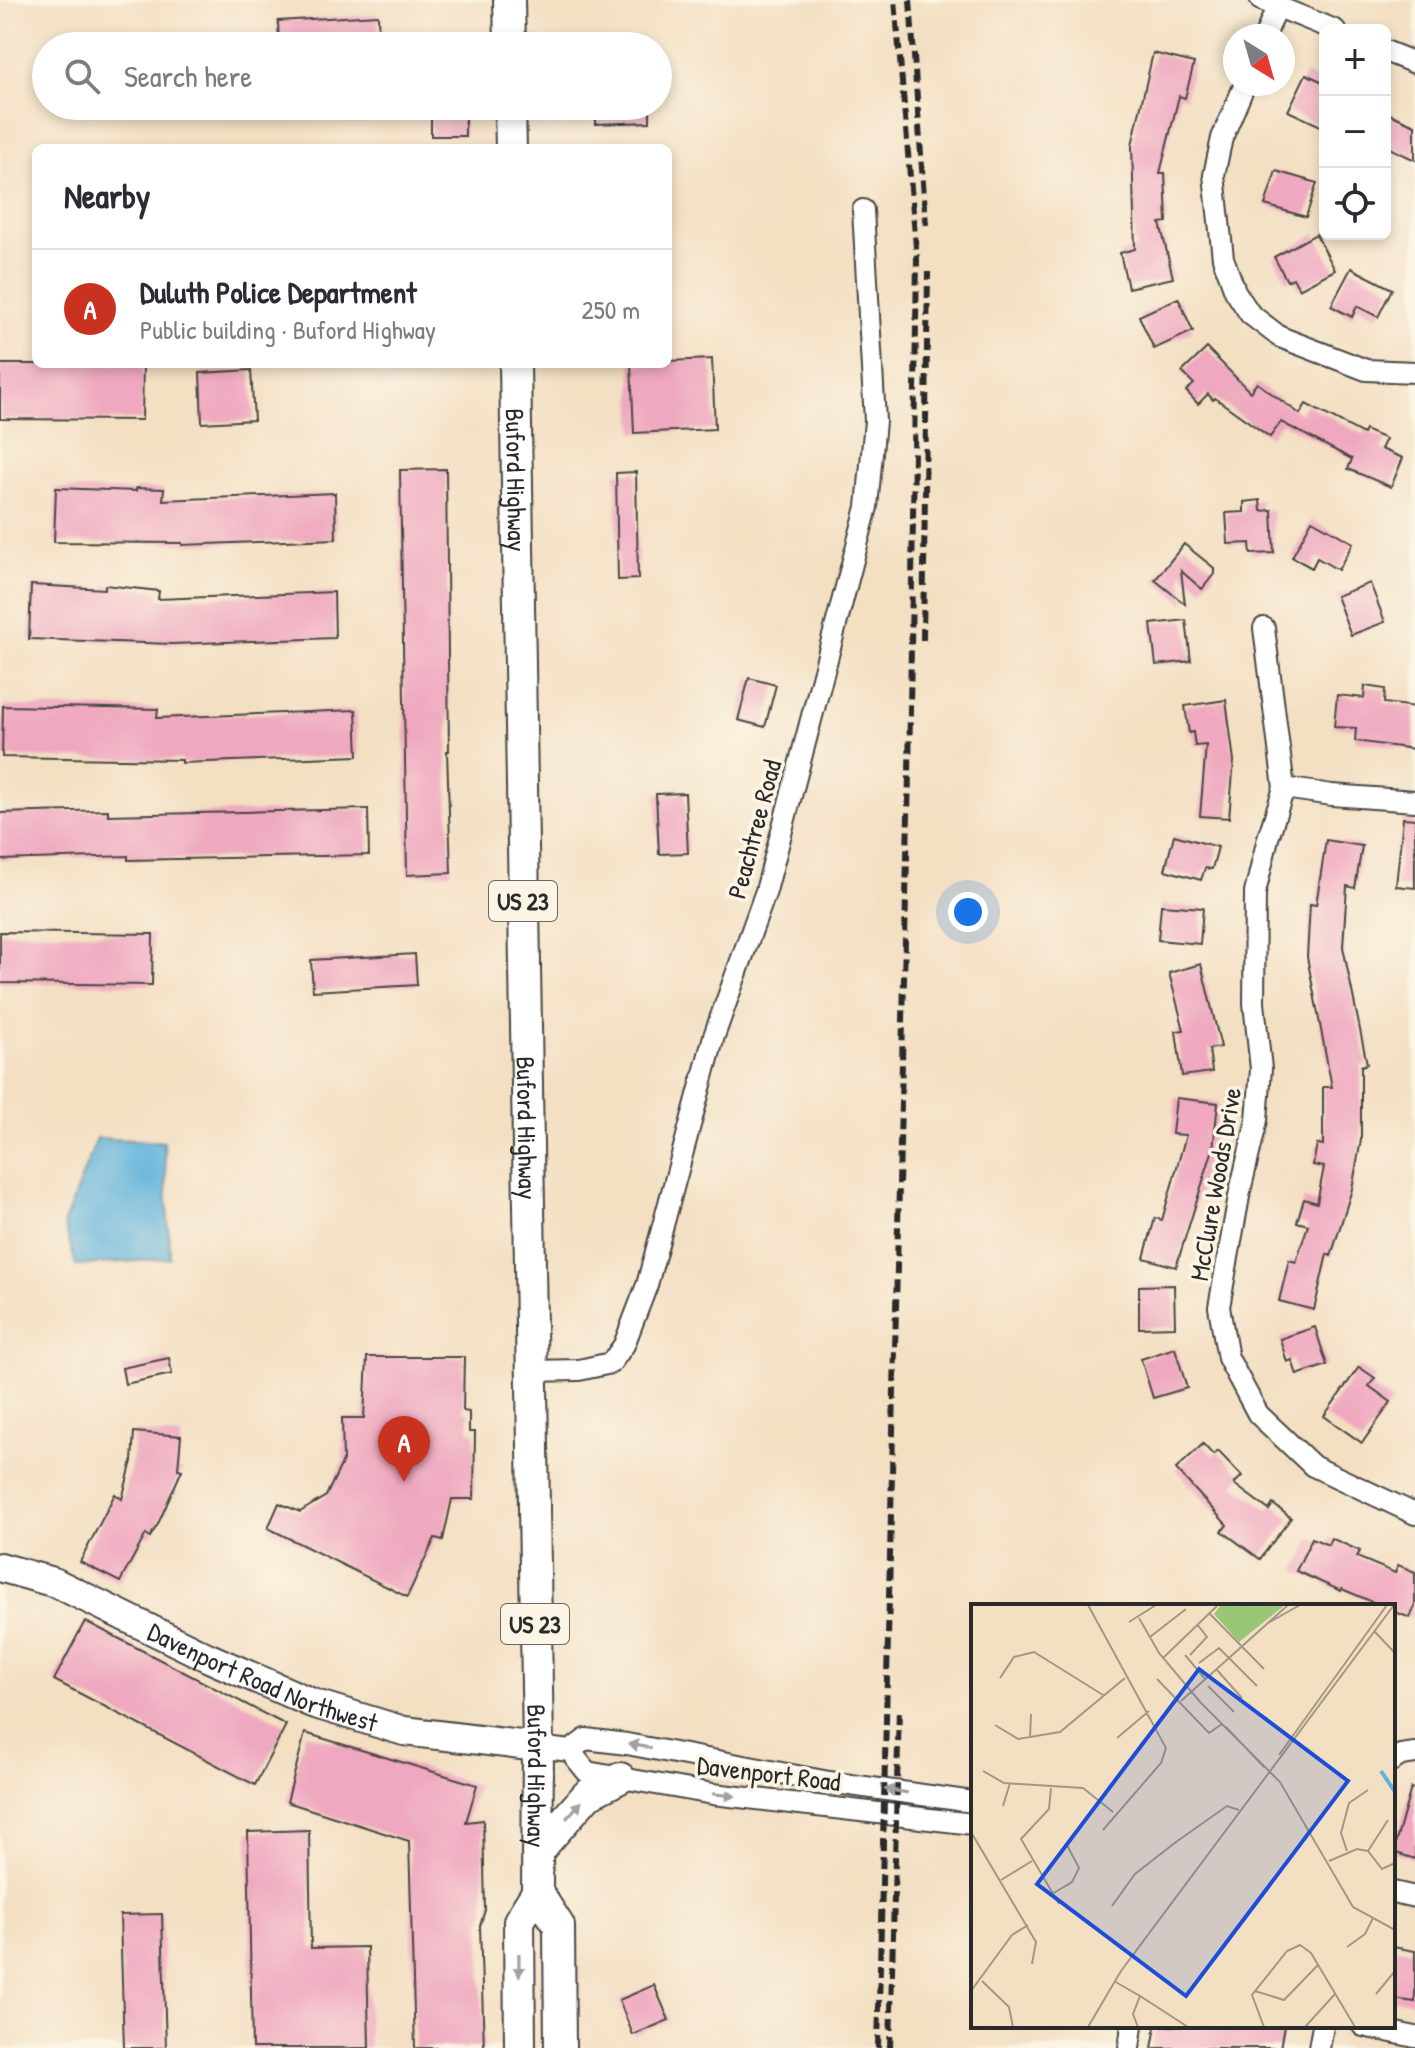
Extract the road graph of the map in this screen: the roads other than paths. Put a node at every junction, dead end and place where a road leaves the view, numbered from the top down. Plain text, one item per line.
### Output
1 (509, 0) edge
2 (1269, 4) edge
3 (1266, 24) edge
4 (1320, 24) edge
5 (510, 32) edge
6 (1391, 53) edge
7 (1415, 63) edge
8 (1240, 96) edge
9 (510, 120) edge
10 (511, 144) edge
11 (863, 210) dead end
12 (515, 368) edge
13 (1415, 372) edge
14 (1264, 628) dead end
15 (1284, 788) junction
16 (1415, 801) edge
17 (530, 1371) junction
18 (1415, 1514) edge
19 (0, 1567) edge
20 (538, 1747) junction
21 (570, 1751) junction
22 (1415, 1753) edge
23 (1395, 1759) edge
24 (620, 1778) junction
25 (971, 1802) edge
26 (971, 1824) edge
27 (537, 1852) junction
28 (537, 1892) junction
29 (1395, 1892) edge
30 (1415, 1897) edge
31 (1132, 2028) edge
32 (1323, 2028) edge
33 (1372, 2028) edge
34 (1415, 2037) edge
35 (520, 2048) edge
36 (560, 2048) edge
37 (1129, 2048) edge
38 (1319, 2048) edge

1 - 5 main road
2 - 3 street
2 - 4 street
6 - 7 street
8 - 13 street
9 - 10 main road
11 - 17 street, Peachtree Road
12 - 17 main road, Buford Highway / US 23
14 - 15 street, McClure Woods Drive
15 - 16 street
15 - 18 street, McClure Woods Drive
17 - 20 main road, Buford Highway / US 23
19 - 20 street, Davenport Road Northwest
20 - 21 street, Davenport Road
20 - 27 main road, Buford Highway / US 23
21 - 24 street, Davenport Road
25 -> 21 street, Davenport Road
22 - 23 street
24 -> 26 street, Davenport Road
27 -> 24 main road
27 - 28 main road, Buford Highway / US 23
28 -> 35 main road, Buford Highway / US 23
28 - 36 main road
29 - 30 street
31 - 37 street
32 - 38 street
33 - 34 street

